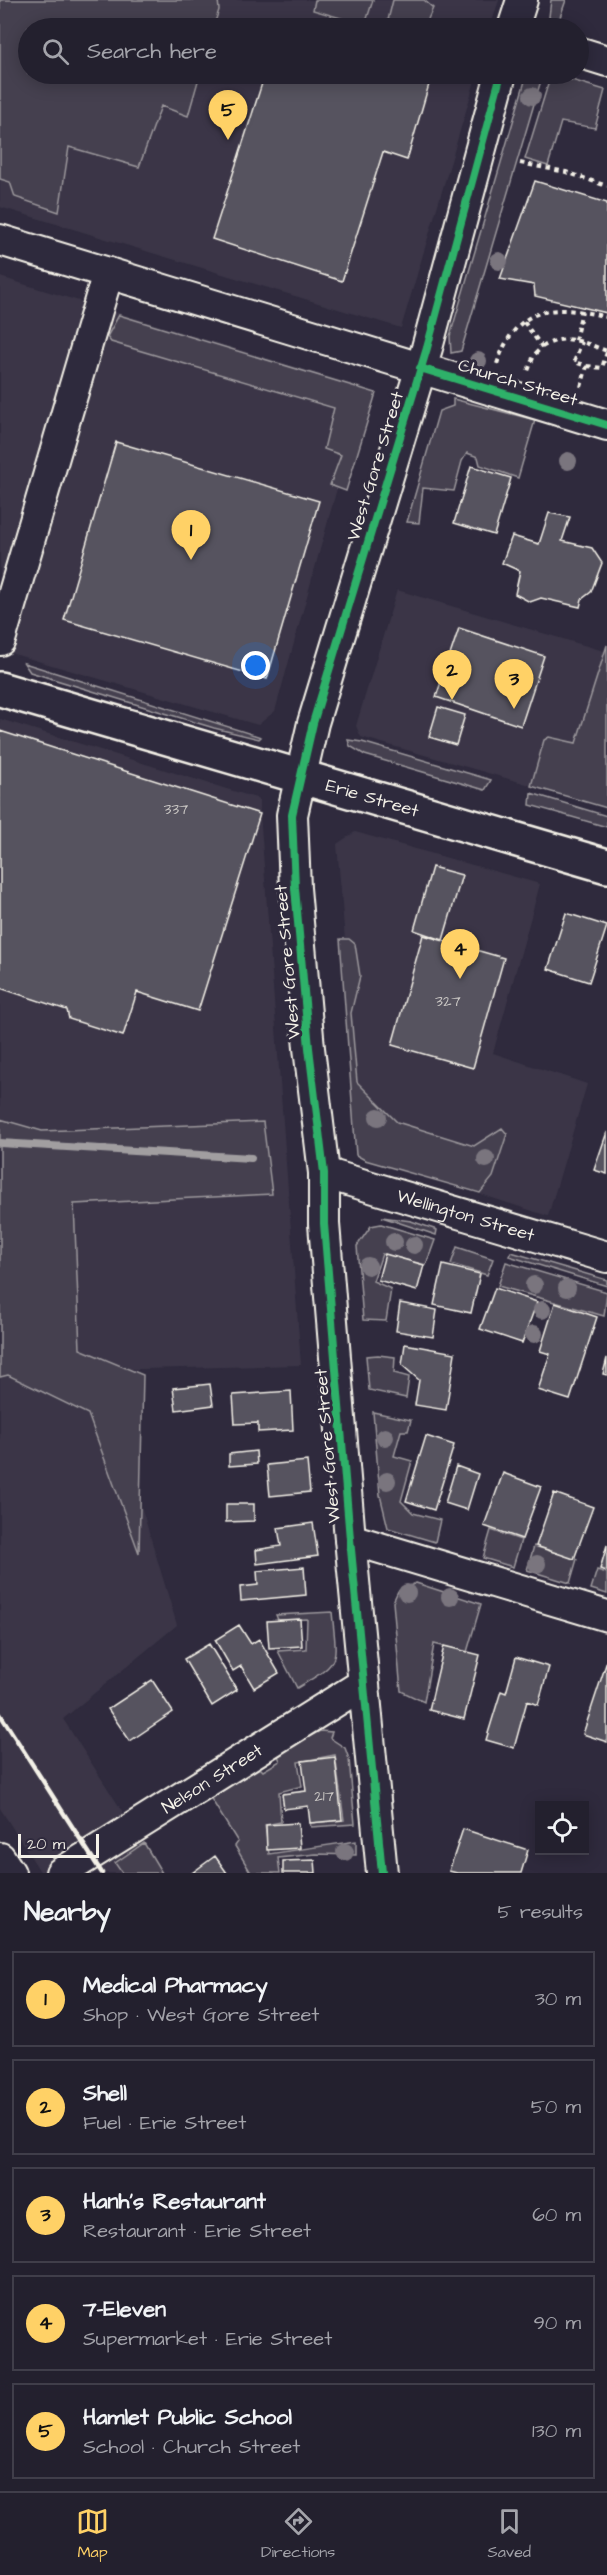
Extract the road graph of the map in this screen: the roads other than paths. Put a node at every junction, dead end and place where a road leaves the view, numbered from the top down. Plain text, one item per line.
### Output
1 (522, 0) edge
2 (516, 18) edge
3 (589, 55) edge
4 (607, 61) edge
5 (498, 84) edge
6 (0, 240) edge
7 (108, 273) junction
8 (420, 368) junction
9 (607, 425) edge
10 (0, 640) edge
11 (0, 689) edge
12 (301, 778) junction
13 (607, 866) edge
14 (324, 1173) junction
15 (607, 1257) edge
16 (350, 1539) junction
17 (607, 1616) edge
18 (363, 1684) junction
19 (0, 1858) edge
20 (10, 1873) edge
21 (61, 1873) edge
22 (382, 1873) edge

1 - 2 street
3 - 4 street
5 - 8 street, West Gore Street
6 - 7 street, Church Street
7 - 8 street, Church Street
7 - 10 street
8 - 9 street, Church Street
8 - 12 street, West Gore Street
11 - 12 main road, Erie Street
12 - 13 main road, Erie Street
12 - 14 street, West Gore Street
14 - 15 street, Wellington Street
14 - 16 street, West Gore Street
16 - 17 street
16 - 18 street, West Gore Street
18 - 21 street, Nelson Street
18 - 22 street, West Gore Street
19 - 20 street

